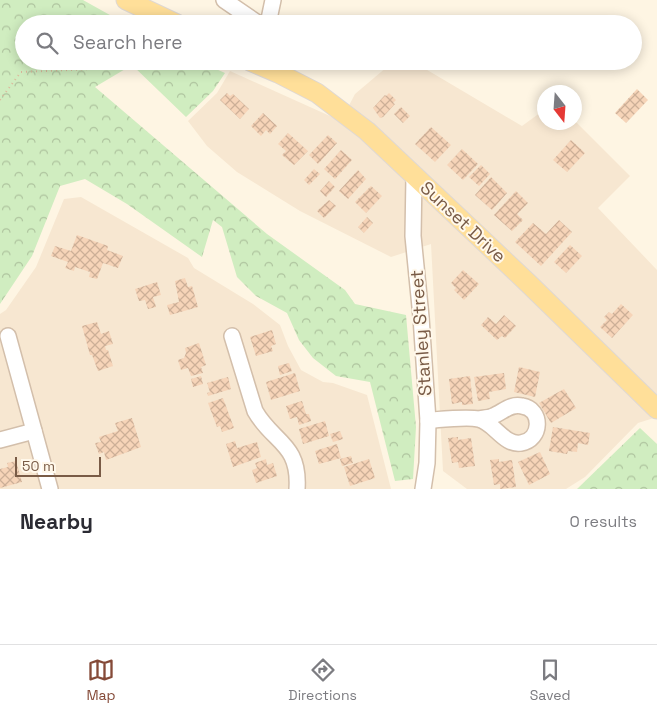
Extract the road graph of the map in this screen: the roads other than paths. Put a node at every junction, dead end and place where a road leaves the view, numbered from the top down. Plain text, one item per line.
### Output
1 (126, 0) edge
2 (224, 0) edge
3 (273, 0) edge
4 (158, 15) edge
5 (246, 15) edge
6 (270, 15) edge
7 (271, 70) edge
8 (414, 176) junction
9 (8, 336) dead end
10 (232, 336) dead end
11 (657, 409) edge
12 (478, 419) dead end
13 (428, 421) junction
14 (34, 431) junction
15 (0, 440) edge
16 (50, 489) edge
17 (297, 489) edge
18 (423, 489) edge

1 - 4 main road
2 - 5 street
3 - 6 street
7 - 8 main road, Sunset Drive
8 - 11 main road, Sunset Drive
8 - 13 street, Stanley Street
9 - 14 street
10 - 17 street
12 - 13 street
13 - 18 street, Stanley Street
14 - 15 street
14 - 16 street

